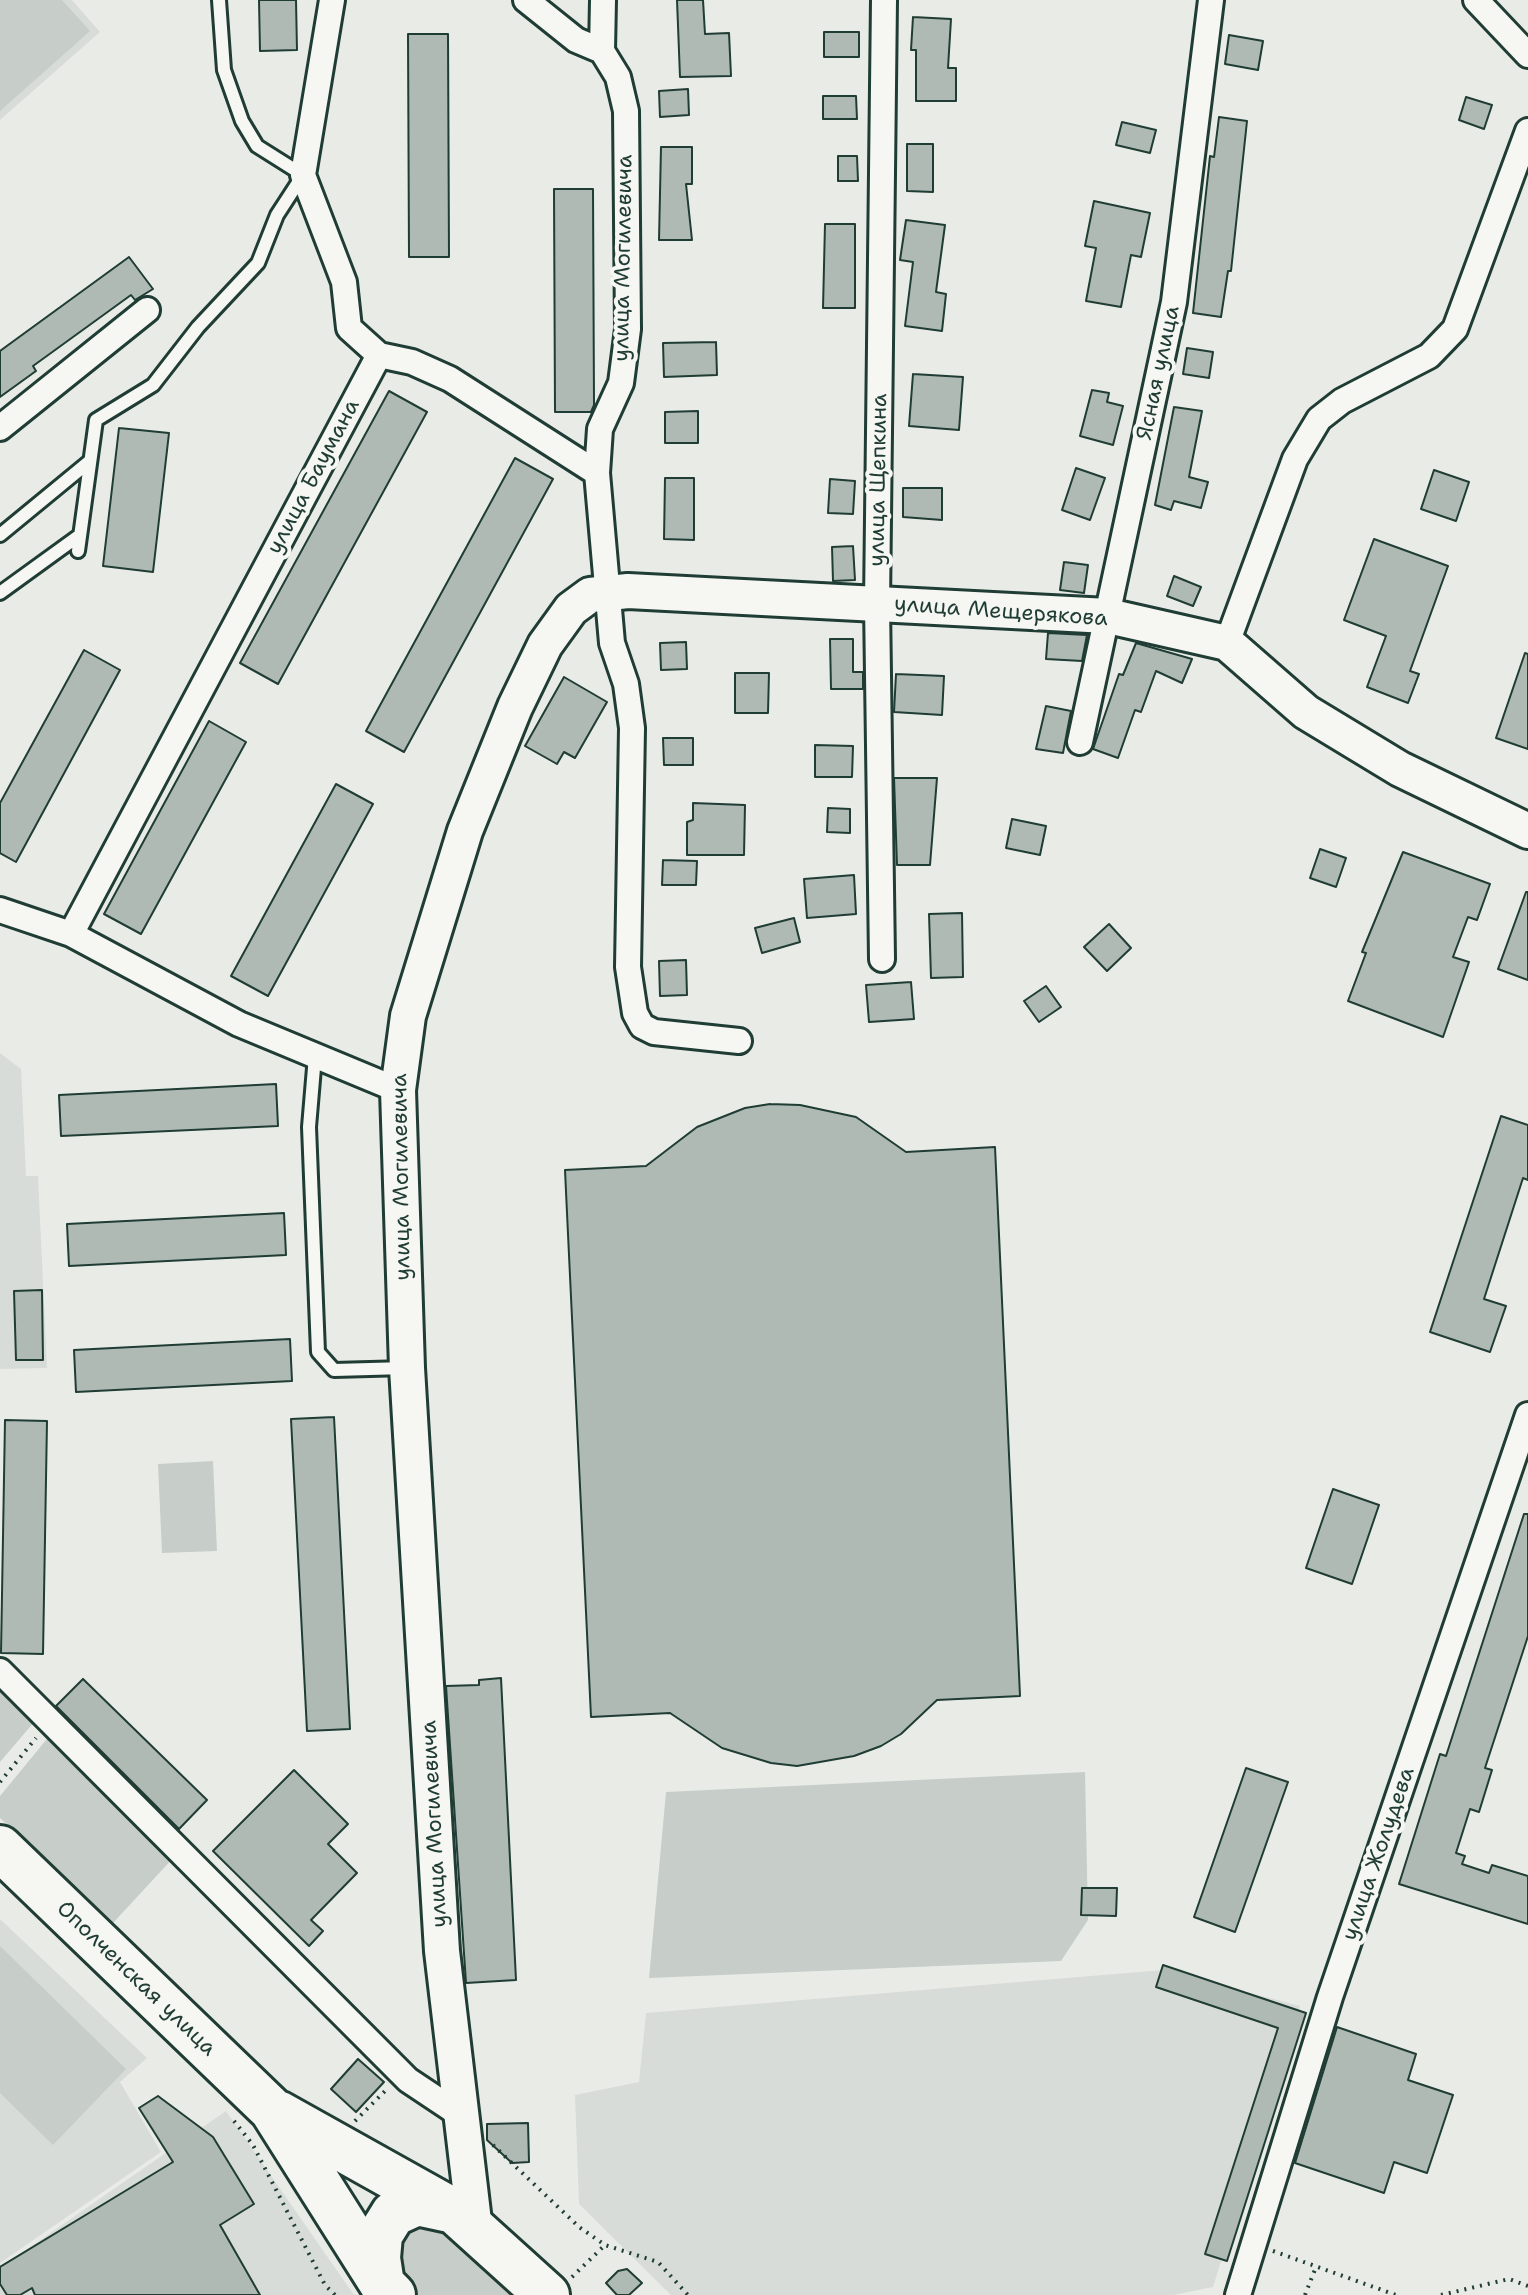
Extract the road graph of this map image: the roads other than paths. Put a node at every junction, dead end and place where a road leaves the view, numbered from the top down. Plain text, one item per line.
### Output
1 (219, 0) edge
2 (332, 0) edge
3 (526, 0) edge
4 (603, 0) edge
5 (884, 0) edge
6 (1211, 0) edge
7 (1476, 0) edge
8 (602, 51) junction
9 (1528, 55) edge
10 (1528, 131) edge
11 (303, 175) junction
12 (147, 310) dead end
13 (379, 355) junction
14 (0, 428) edge
15 (90, 461) junction
16 (597, 473) junction
17 (0, 535) edge
18 (80, 535) junction
19 (78, 551) dead end
20 (609, 592) junction
21 (0, 593) edge
22 (877, 604) junction
23 (1108, 616) junction
24 (1227, 643) junction
25 (1080, 742) dead end
26 (1528, 831) edge
27 (0, 910) edge
28 (71, 934) junction
29 (882, 959) dead end
30 (739, 1041) dead end
31 (315, 1056) junction
32 (398, 1090) junction
33 (407, 1368) junction
34 (1528, 1415) edge
35 (0, 1671) edge
36 (0, 1848) edge
37 (272, 2110) junction
38 (462, 2116) junction
39 (465, 2221) junction
40 (388, 2290) edge
41 (555, 2290) edge
42 (1238, 2295) edge

1 - 11 lane
2 - 11 street
3 - 8 street
4 - 8 street, улица Могилевича
5 - 22 street, улица Щепкина
6 - 23 street, Ясная улица
7 - 9 street
8 - 16 street, улица Могилевича
10 - 24 street
11 - 13 street
11 - 15 lane
12 - 14 street
13 - 16 street
13 - 28 street, улица Баумана
15 - 17 lane
15 - 18 lane
16 - 20 street, улица Могилевича
18 - 19 lane
18 - 21 lane
20 - 22 street, улица Мещерякова
20 - 30 street
20 - 32 street, улица Могилевича
22 - 23 street, улица Мещерякова
22 - 29 street, улица Щепкина
23 - 24 street, улица Мещерякова
23 - 25 street, Ясная улица
24 - 26 street, улица Мещерякова
27 - 28 street
28 - 31 street
31 - 32 street
31 - 33 lane
32 - 33 street, улица Могилевича
33 - 38 street, улица Могилевича
34 - 42 street, улица Жолудева
35 - 38 street
36 - 37 highway, Ополченская улица
37 - 39 highway, Ополченская улица
37 - 40 highway, Ополченская улица
38 - 39 street, улица Могилевича
39 - 40 highway
39 - 41 highway, Ополченская улица

